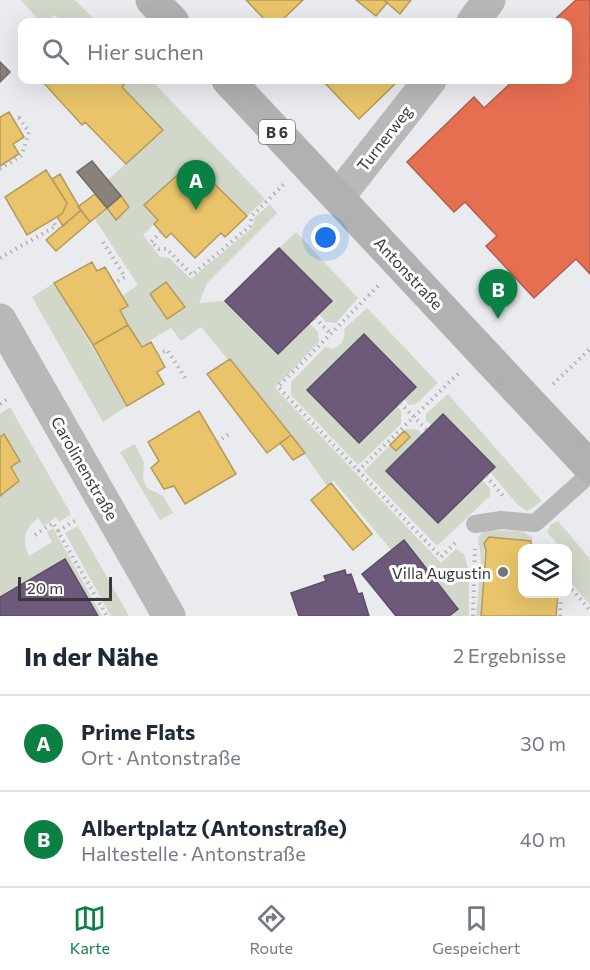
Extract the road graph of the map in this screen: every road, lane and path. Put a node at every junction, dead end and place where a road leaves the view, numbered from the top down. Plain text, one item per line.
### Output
1 (152, 0) edge
2 (489, 0) edge
3 (170, 18) edge
4 (475, 18) edge
5 (232, 84) edge
6 (427, 84) edge
7 (15, 121) dead end
8 (305, 162) junction
9 (0, 168) edge
10 (338, 197) junction
11 (52, 220) dead end
12 (161, 232) dead end
13 (103, 242) dead end
14 (0, 258) edge
15 (400, 263) junction
16 (114, 283) dead end
17 (315, 318) dead end
18 (0, 320) edge
19 (331, 334) junction
20 (590, 349) edge
21 (481, 350) junction
22 (158, 355) dead end
23 (186, 379) dead end
24 (400, 403) dead end
25 (531, 404) junction
26 (414, 417) junction
27 (427, 430) dead end
28 (229, 434) dead end
29 (217, 442) dead end
30 (590, 467) edge
31 (358, 471) junction
32 (590, 474) edge
33 (486, 476) dead end
34 (475, 524) junction
35 (35, 535) dead end
36 (572, 590) edge
37 (561, 598) edge
38 (590, 610) edge
39 (106, 616) edge
40 (170, 616) edge
41 (473, 616) edge
42 (560, 616) edge

1 - 3 main road
2 - 4 street
5 - 8 main road, Antonstraße / B 6
6 - 10 street, Turnerweg
7 - 9 path
8 - 10 main road, Antonstraße / B 6
8 - 12 path
10 - 15 main road, Antonstraße / B 6
11 - 14 path
13 - 16 path
15 - 19 path
15 - 21 main road, Antonstraße / B 6
17 - 19 path
18 - 40 street, Carolinenstraße
19 - 31 path
20 - 25 path
21 - 25 main road, Antonstraße / B 6
21 - 26 path
22 - 23 path
24 - 26 path
25 - 30 main road, Antonstraße / B 6
26 - 27 path
26 - 31 path
28 - 29 path
31 - 34 path
32 - 34 lane
33 - 34 path
34 - 41 path
35 - 39 path
36 - 38 path
37 - 42 path

